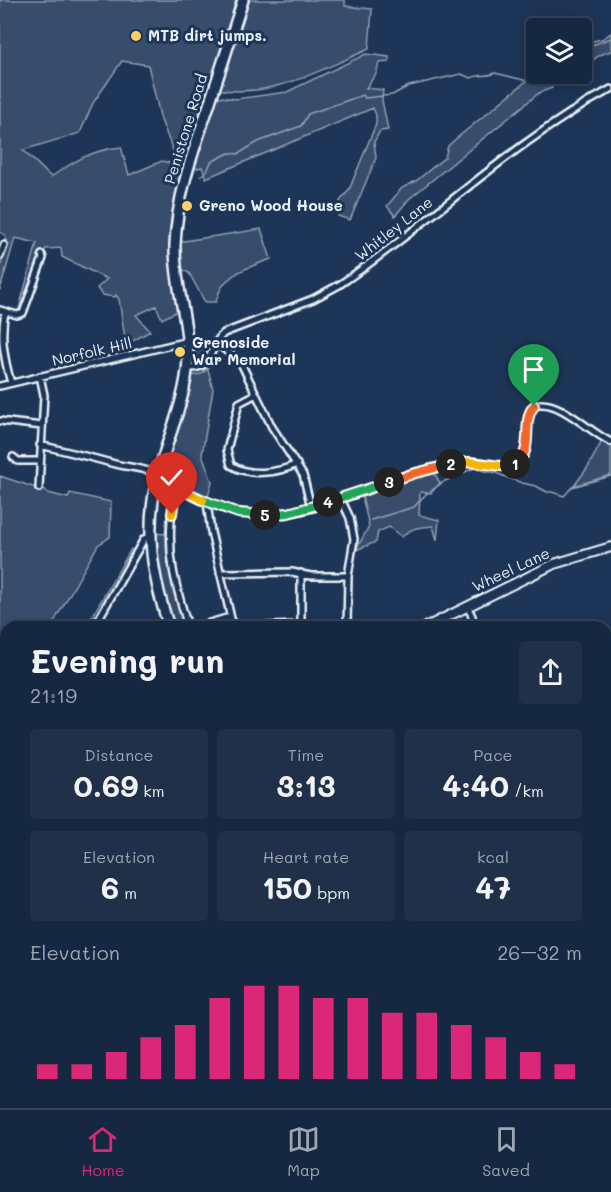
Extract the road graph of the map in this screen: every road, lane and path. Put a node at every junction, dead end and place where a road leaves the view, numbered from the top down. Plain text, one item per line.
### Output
1 (243, 0) edge
2 (611, 89) edge
3 (4, 245) dead end
4 (42, 255) dead end
5 (0, 256) edge
6 (3, 311) edge
7 (189, 341) junction
8 (216, 343) junction
9 (187, 368) junction
10 (0, 369) edge
11 (7, 369) junction
12 (40, 376) junction
13 (11, 383) junction
14 (0, 386) edge
15 (256, 394) junction
16 (0, 421) edge
17 (42, 426) junction
18 (611, 442) edge
19 (40, 445) junction
20 (13, 457) dead end
21 (40, 461) junction
22 (297, 464) junction
23 (158, 475) junction
24 (176, 487) junction
25 (39, 488) dead end
26 (340, 498) junction
27 (207, 502) junction
28 (311, 507) junction
29 (150, 536) junction
30 (611, 547) edge
31 (220, 573) junction
32 (301, 573) junction
33 (348, 576) junction
34 (467, 606) junction
35 (230, 617) junction
36 (97, 621) edge
37 (167, 621) edge
38 (186, 621) edge
39 (216, 621) edge
40 (231, 621) edge
41 (301, 621) edge
42 (347, 621) edge
43 (438, 621) edge
44 (472, 621) edge

1 - 7 highway, Penistone Road
2 - 8 street, Whitley Lane
3 - 5 street
4 - 6 street
6 - 11 street
7 - 9 highway, Penistone Road
7 - 12 street, Norfolk Hill
8 - 9 street, Whitley Lane
8 - 15 street
9 - 23 highway, Penistone Road
10 - 11 street
11 - 13 street
12 - 13 street, Norfolk Hill
12 - 17 street
13 - 14 street, Norfolk Hill
15 - 22 street
15 - 22 street
16 - 17 street
17 - 19 street
18 - 26 street
19 - 21 street
19 - 23 street
20 - 21 street
21 - 25 street
22 - 28 street
23 - 24 street
23 - 29 highway, Penistone Road
24 - 27 street
24 - 38 street
26 - 28 street
26 - 33 street
27 - 28 street
27 - 31 street
29 - 36 street
29 - 37 highway, Penistone Road
30 - 34 street, Wheel Lane
31 - 32 street
31 - 35 street
32 - 33 street
32 - 41 street
33 - 42 street
34 - 43 street, Wheel Lane
34 - 44 street
35 - 39 street
35 - 40 street

